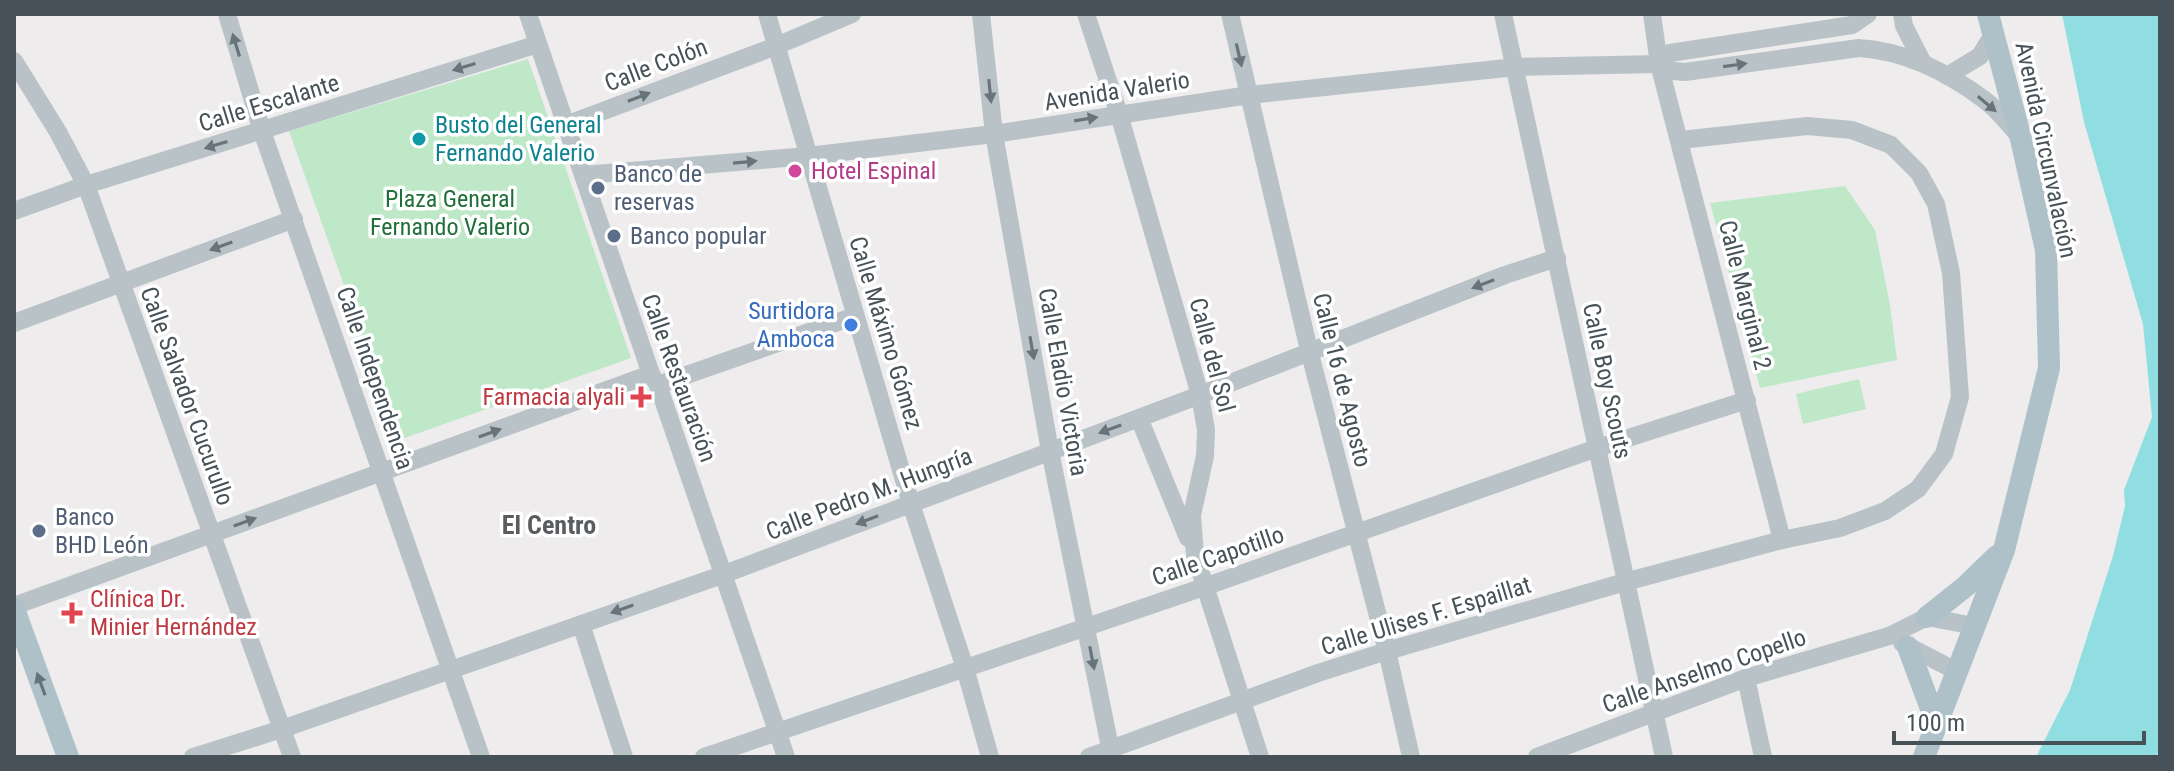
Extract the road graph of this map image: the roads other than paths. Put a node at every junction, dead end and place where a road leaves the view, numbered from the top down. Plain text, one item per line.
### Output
1 (227, 14) edge
2 (528, 14) edge
3 (767, 14) edge
4 (852, 14) edge
5 (981, 14) edge
6 (1086, 14) edge
7 (1230, 14) edge
8 (1503, 14) edge
9 (1652, 14) edge
10 (1868, 14) edge
11 (1902, 14) edge
12 (1991, 23) edge
13 (538, 44) junction
14 (776, 46) junction
15 (14, 61) edge
16 (1923, 63) junction
17 (1659, 64) junction
18 (1516, 67) junction
19 (1947, 76) junction
20 (1249, 95) junction
21 (1119, 114) junction
22 (566, 125) junction
23 (262, 131) junction
24 (994, 134) junction
25 (2021, 139) junction
26 (1681, 140) junction
27 (808, 156) junction
28 (583, 175) junction
29 (86, 185) junction
30 (14, 211) edge
31 (294, 219) junction
32 (1557, 258) junction
33 (121, 283) junction
34 (855, 316) junction
35 (14, 323) edge
36 (1309, 350) junction
37 (654, 379) junction
38 (1200, 395) junction
39 (1747, 400) junction
40 (1139, 418) junction
41 (1597, 448) junction
42 (1050, 451) junction
43 (383, 473) junction
44 (911, 504) junction
45 (212, 534) junction
46 (1355, 534) junction
47 (1782, 540) junction
48 (2004, 550) junction
49 (1195, 555) junction
50 (722, 575) junction
51 (1625, 582) junction
52 (1204, 587) junction
53 (14, 607) edge
54 (1927, 617) junction
55 (581, 624) junction
56 (1087, 626) junction
57 (1974, 626) junction
58 (1898, 641) junction
59 (1387, 651) junction
60 (965, 668) junction
61 (452, 669) junction
62 (1958, 672) junction
63 (1746, 678) junction
64 (1244, 701) junction
65 (1655, 711) junction
66 (1937, 725) junction
67 (282, 729) junction
68 (778, 731) junction
69 (1111, 753) edge
70 (68, 757) edge
71 (193, 757) edge
72 (292, 757) edge
73 (481, 757) edge
74 (624, 757) edge
75 (704, 757) edge
76 (786, 757) edge
77 (990, 757) edge
78 (1089, 757) edge
79 (1260, 757) edge
80 (1411, 757) edge
81 (1537, 757) edge
82 (1664, 757) edge
83 (1763, 757) edge
84 (1924, 757) edge

23 -> 1 street, Calle Independencia
2 - 13 street, Calle Restauración
3 - 14 street, Calle Máximo Gómez
4 - 14 street, Calle Colón
5 -> 24 street, Calle Eladio Victoria
6 - 21 street, Calle del Sol
7 -> 20 street, Calle 16 de Agosto
8 - 18 street, Calle Boy Scouts
9 - 17 street, Calle Marginal 2
10 - 17 street, Avenida Valerio
11 - 16 street
12 - 19 street
12 - 25 main road, Avenida Circunvalación
13 - 22 street, Calle Restauración
13 -> 23 street, Calle Escalante
22 -> 14 street, Calle Colón
14 - 27 street, Calle Máximo Gómez
15 - 29 street, Calle Salvador Cucurullo
17 -> 16 street, Avenida Valerio
16 - 19 street, Avenida Valerio
17 - 18 street, Avenida Valerio
17 - 26 street, Calle Marginal 2
18 - 20 street, Avenida Valerio
18 - 32 street, Calle Boy Scouts
19 -> 25 street, Avenida Valerio
20 - 21 street, Avenida Valerio
20 - 36 street, Calle 16 de Agosto
24 -> 21 street, Avenida Valerio
21 - 38 street, Calle del Sol
22 - 28 street, Calle Restauración
23 -> 29 street, Calle Escalante
23 - 31 street, Calle Independencia
24 - 27 street, Avenida Valerio
24 -> 42 street, Calle Eladio Victoria
25 - 48 main road, Avenida Circunvalación
26 - 39 street, Calle Marginal 2
26 - 47 street, Calle Ulises F. Espaillat
28 -> 27 street, Avenida Valerio
27 - 34 street, Calle Máximo Gómez
28 - 37 street, Calle Restauración
29 - 30 street, Calle Escalante
29 - 33 street, Calle Salvador Cucurullo
31 -> 33 street
31 - 43 street, Calle Independencia
32 -> 36 street, Calle Pedro M. Hungría
32 - 41 street, Calle Boy Scouts
33 - 35 street
33 - 45 street, Calle Salvador Cucurullo
34 - 37 street
34 - 44 street, Calle Máximo Gómez
36 - 38 street, Calle Pedro M. Hungría
36 - 46 street, Calle 16 de Agosto
43 -> 37 street
37 - 50 street, Calle Restauración
38 - 40 street, Calle Pedro M. Hungría
38 - 49 street, Calle del Sol
39 - 41 street, Calle Capotillo
39 - 47 street, Calle Marginal 2
40 -> 42 street, Calle Pedro M. Hungría
40 - 49 street
41 - 46 street, Calle Capotillo
41 - 51 street, Calle Boy Scouts
42 - 44 street, Calle Pedro M. Hungría
42 - 56 street, Calle Eladio Victoria
45 -> 43 street
43 - 61 street, Calle Independencia
44 -> 50 street, Calle Pedro M. Hungría
44 - 60 street, Calle Máximo Gómez
45 - 53 street
45 - 67 street, Calle Salvador Cucurullo
46 - 52 street, Calle Capotillo
46 - 59 street, Calle 16 de Agosto
47 - 51 street, Calle Ulises F. Espaillat
48 - 54 main road
48 - 57 main road, Avenida Circunvalación
49 - 52 street, Calle del Sol
50 -> 55 street, Calle Pedro M. Hungría
50 - 68 street, Calle Restauración
51 - 59 street, Calle Ulises F. Espaillat
51 - 65 street, Calle Boy Scouts
52 - 56 street, Calle Capotillo
52 - 64 street, Calle del Sol
70 -> 53 main road
54 - 57 street
54 - 58 street, Calle Anselmo Copello
55 - 61 street, Calle Pedro M. Hungría
55 - 74 street
56 - 60 street, Calle Capotillo
56 -> 69 street, Calle Eladio Victoria
57 - 62 main road, Avenida Circunvalación
58 - 62 street
58 - 63 street, Calle Anselmo Copello
58 - 66 main road
59 - 64 street, Calle Ulises F. Espaillat
59 - 80 street, Calle 16 de Agosto
60 - 68 street, Calle Capotillo
60 - 77 street, Calle Máximo Gómez
61 - 67 street, Calle Pedro M. Hungría
61 - 73 street, Calle Independencia
62 - 66 main road, Avenida Circunvalación
63 - 65 street, Calle Anselmo Copello
63 - 83 street
64 - 69 street, Calle Ulises F. Espaillat
64 - 79 street, Calle del Sol
65 - 81 street, Calle Anselmo Copello
65 - 82 street, Calle Boy Scouts
66 - 84 main road, Avenida Circunvalación
67 - 71 street, Calle Pedro M. Hungría
67 - 72 street, Calle Salvador Cucurullo
68 - 75 street, Calle Capotillo
68 - 76 street, Calle Restauración
69 - 78 street, Calle Ulises F. Espaillat

